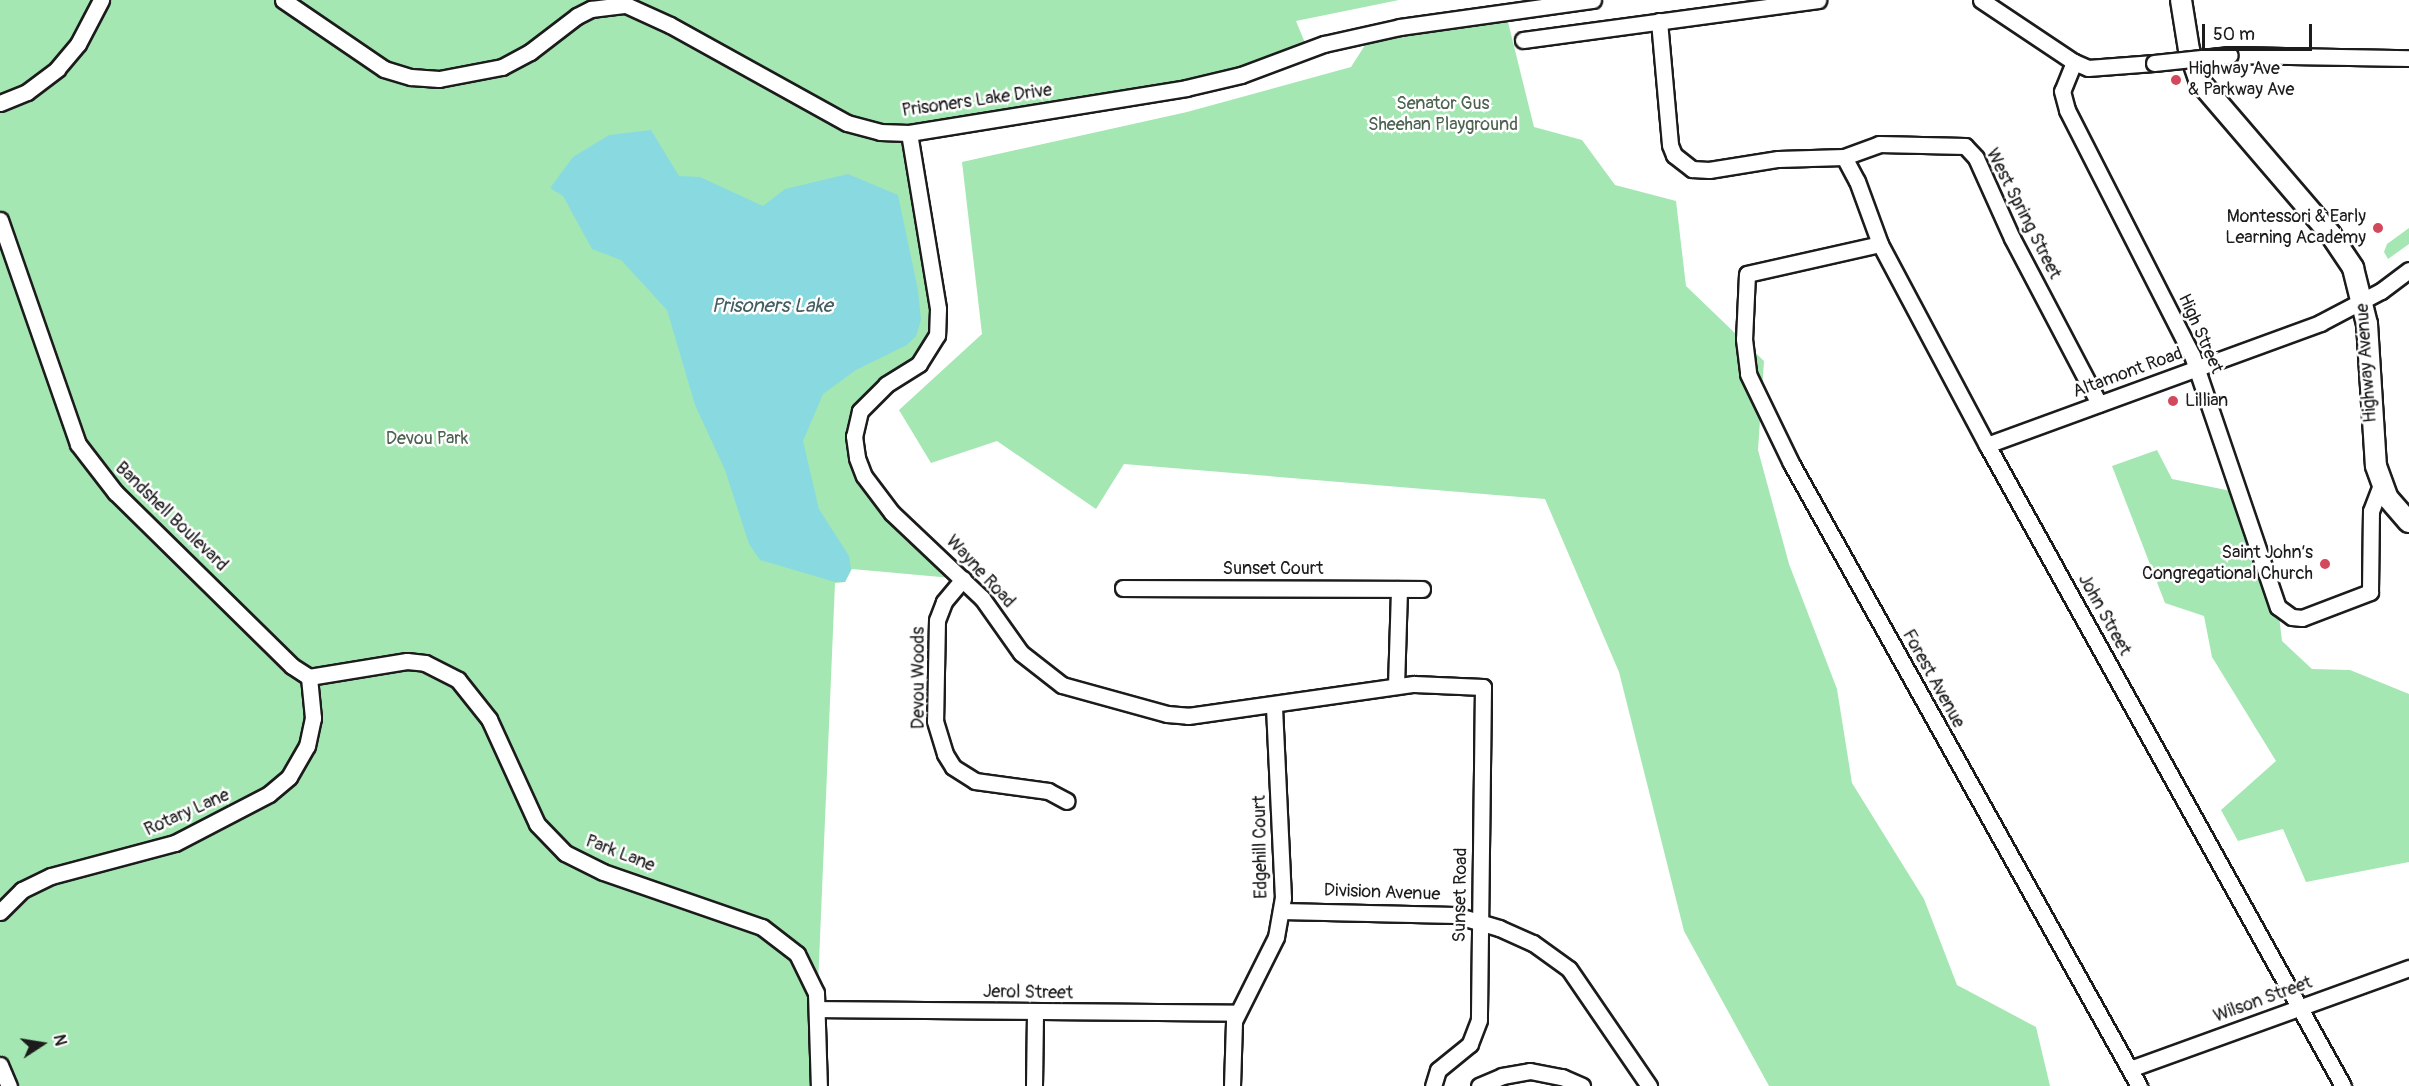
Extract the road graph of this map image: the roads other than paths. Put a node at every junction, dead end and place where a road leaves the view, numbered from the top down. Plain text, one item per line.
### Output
1 (100, 0) edge
2 (283, 0) edge
3 (1593, 0) edge
4 (1818, 0) edge
5 (2181, 0) edge
6 (1986, 2) edge
7 (1778, 3) edge
8 (1659, 21) junction
9 (1523, 40) dead end
10 (2409, 58) edge
11 (2074, 62) junction
12 (0, 103) edge
13 (909, 133) junction
14 (1844, 157) junction
15 (0, 220) edge
16 (1880, 244) junction
17 (2409, 270) edge
18 (2363, 301) junction
19 (2196, 369) junction
20 (2099, 404) junction
21 (1987, 445) junction
22 (2382, 483) junction
23 (2409, 522) edge
24 (963, 579) junction
25 (1123, 588) dead end
26 (1399, 589) junction
27 (1422, 589) dead end
28 (309, 677) junction
29 (1396, 686) junction
30 (1483, 687) joint
31 (1274, 705) junction
32 (1067, 801) dead end
33 (1281, 910) junction
34 (0, 912) edge
35 (1480, 921) junction
36 (2409, 968) edge
37 (2301, 1008) junction
38 (817, 1009) junction
39 (1237, 1013) junction
40 (1035, 1014) junction
41 (0, 1065) edge
42 (2130, 1069) junction
43 (9, 1086) edge
44 (819, 1086) edge
45 (1034, 1086) edge
46 (1232, 1086) edge
47 (1433, 1086) edge
48 (1479, 1086) edge
49 (1582, 1086) edge
50 (1649, 1086) edge
51 (2139, 1086) edge
52 (2343, 1086) edge

1 - 12 street
2 - 13 street, Prisoners Lake Drive
3 - 13 street, Prisoners Lake Drive
4 - 7 street
5 - 18 main road, Highway Avenue
6 - 11 street
7 - 8 street
8 - 9 street
8 - 14 street, West Spring Street
10 - 11 street, bridge
11 - 19 street, High Street
13 - 24 street, Wayne Road
14 - 16 street, John Street
14 - 20 street, West Spring Street
15 - 28 street, Bandshell Boulevard
16 - 21 street, John Street
16 - 42 street, Forest Avenue
17 - 18 street, Altamont Road
18 - 19 street, Altamont Road
18 - 22 main road, Highway Avenue
19 - 20 street, Altamont Road
19 - 22 street, High Street
20 - 21 street, Altamont Road
21 - 37 street, John Street
22 - 23 main road, Highway Avenue
24 - 31 street, Wayne Road
24 - 32 street, Devou Woods
25 - 26 street, Sunset Court
26 - 27 street, Sunset Court
26 - 29 street
28 - 34 street, Rotary Lane
28 - 38 street, Park Lane
29 - 30 street, Wayne Road
29 - 31 street, Wayne Road
30 - 35 street, Sunset Road
31 - 33 street, Edgehill Court
33 - 35 street, Division Avenue
33 - 39 street, Edgehill Court
35 - 47 street, Sunset Road
35 - 50 street, Division Avenue
36 - 37 street, Wilson Street
37 - 42 street, Wilson Street
37 - 52 street, John Street
38 - 40 street, Jerol Street
38 - 44 street, Park Lane
39 - 40 street, Jerol Street
39 - 46 street, Edgehill Court
40 - 45 street
41 - 43 street
42 - 51 street, Forest Avenue
48 - 49 street

